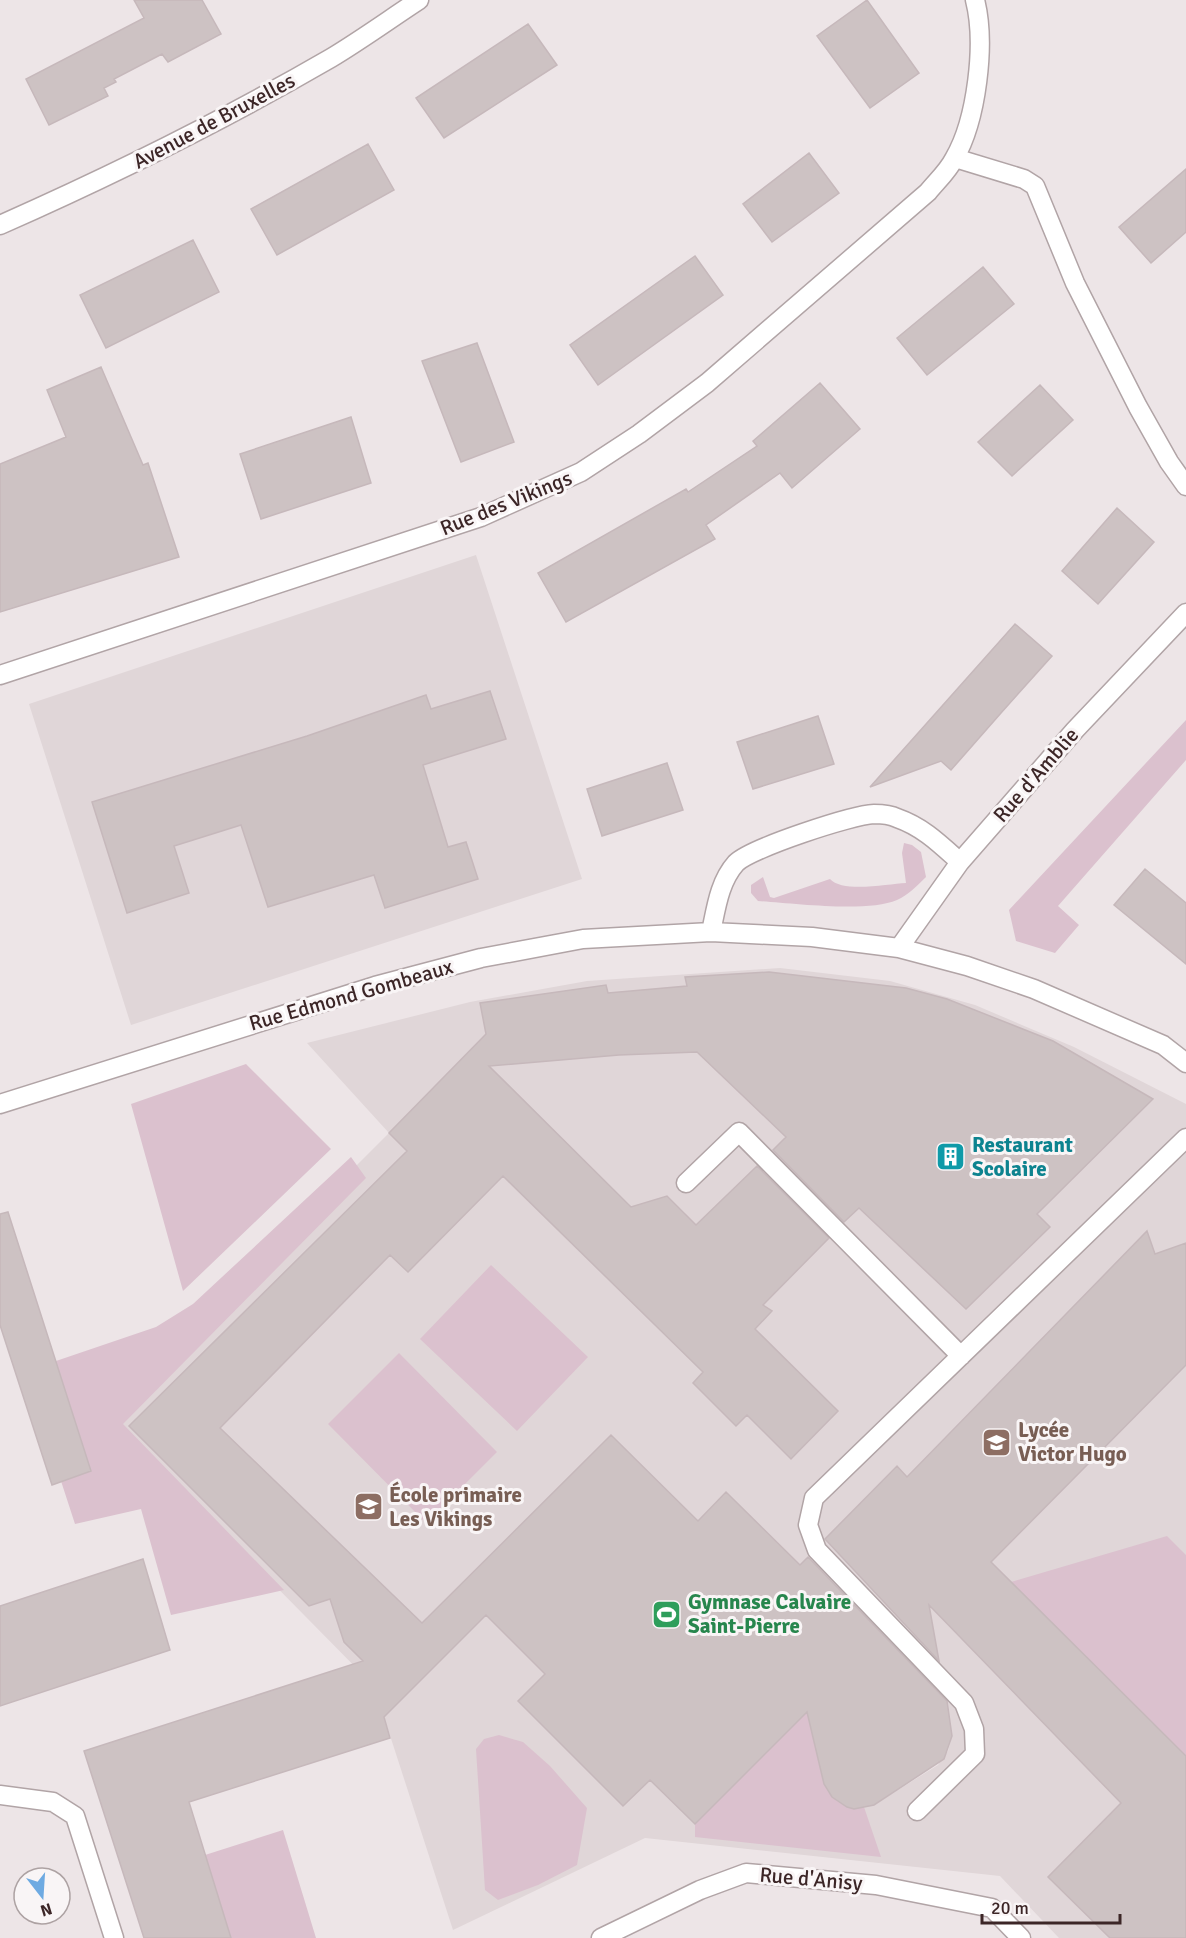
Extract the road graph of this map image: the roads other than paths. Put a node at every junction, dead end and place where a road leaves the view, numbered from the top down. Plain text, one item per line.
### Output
1 (419, 0) edge
2 (975, 0) edge
3 (955, 159) junction
4 (0, 225) edge
5 (1186, 486) edge
6 (1186, 613) edge
7 (0, 675) edge
8 (960, 862) junction
9 (711, 932) junction
10 (899, 948) junction
11 (1186, 1063) edge
12 (0, 1104) edge
13 (1186, 1138) edge
14 (686, 1183) dead end
15 (961, 1356) junction
16 (0, 1795) edge
17 (917, 1812) dead end
18 (114, 1938) edge
19 (601, 1938) edge
20 (1021, 1938) edge

1 - 4 street, Avenue de Bruxelles
2 - 3 street, Rue des Vikings
3 - 5 street
3 - 7 street, Rue des Vikings
6 - 8 street, Rue d'Amblie
8 - 9 street
8 - 10 street, Rue d'Amblie
9 - 10 street, Rue Edmond Gombeaux
9 - 12 street, Rue Edmond Gombeaux
10 - 11 street, Rue Edmond Gombeaux
13 - 15 street
14 - 15 street
15 - 17 street
16 - 18 street
19 - 20 street, Rue d'Anisy

